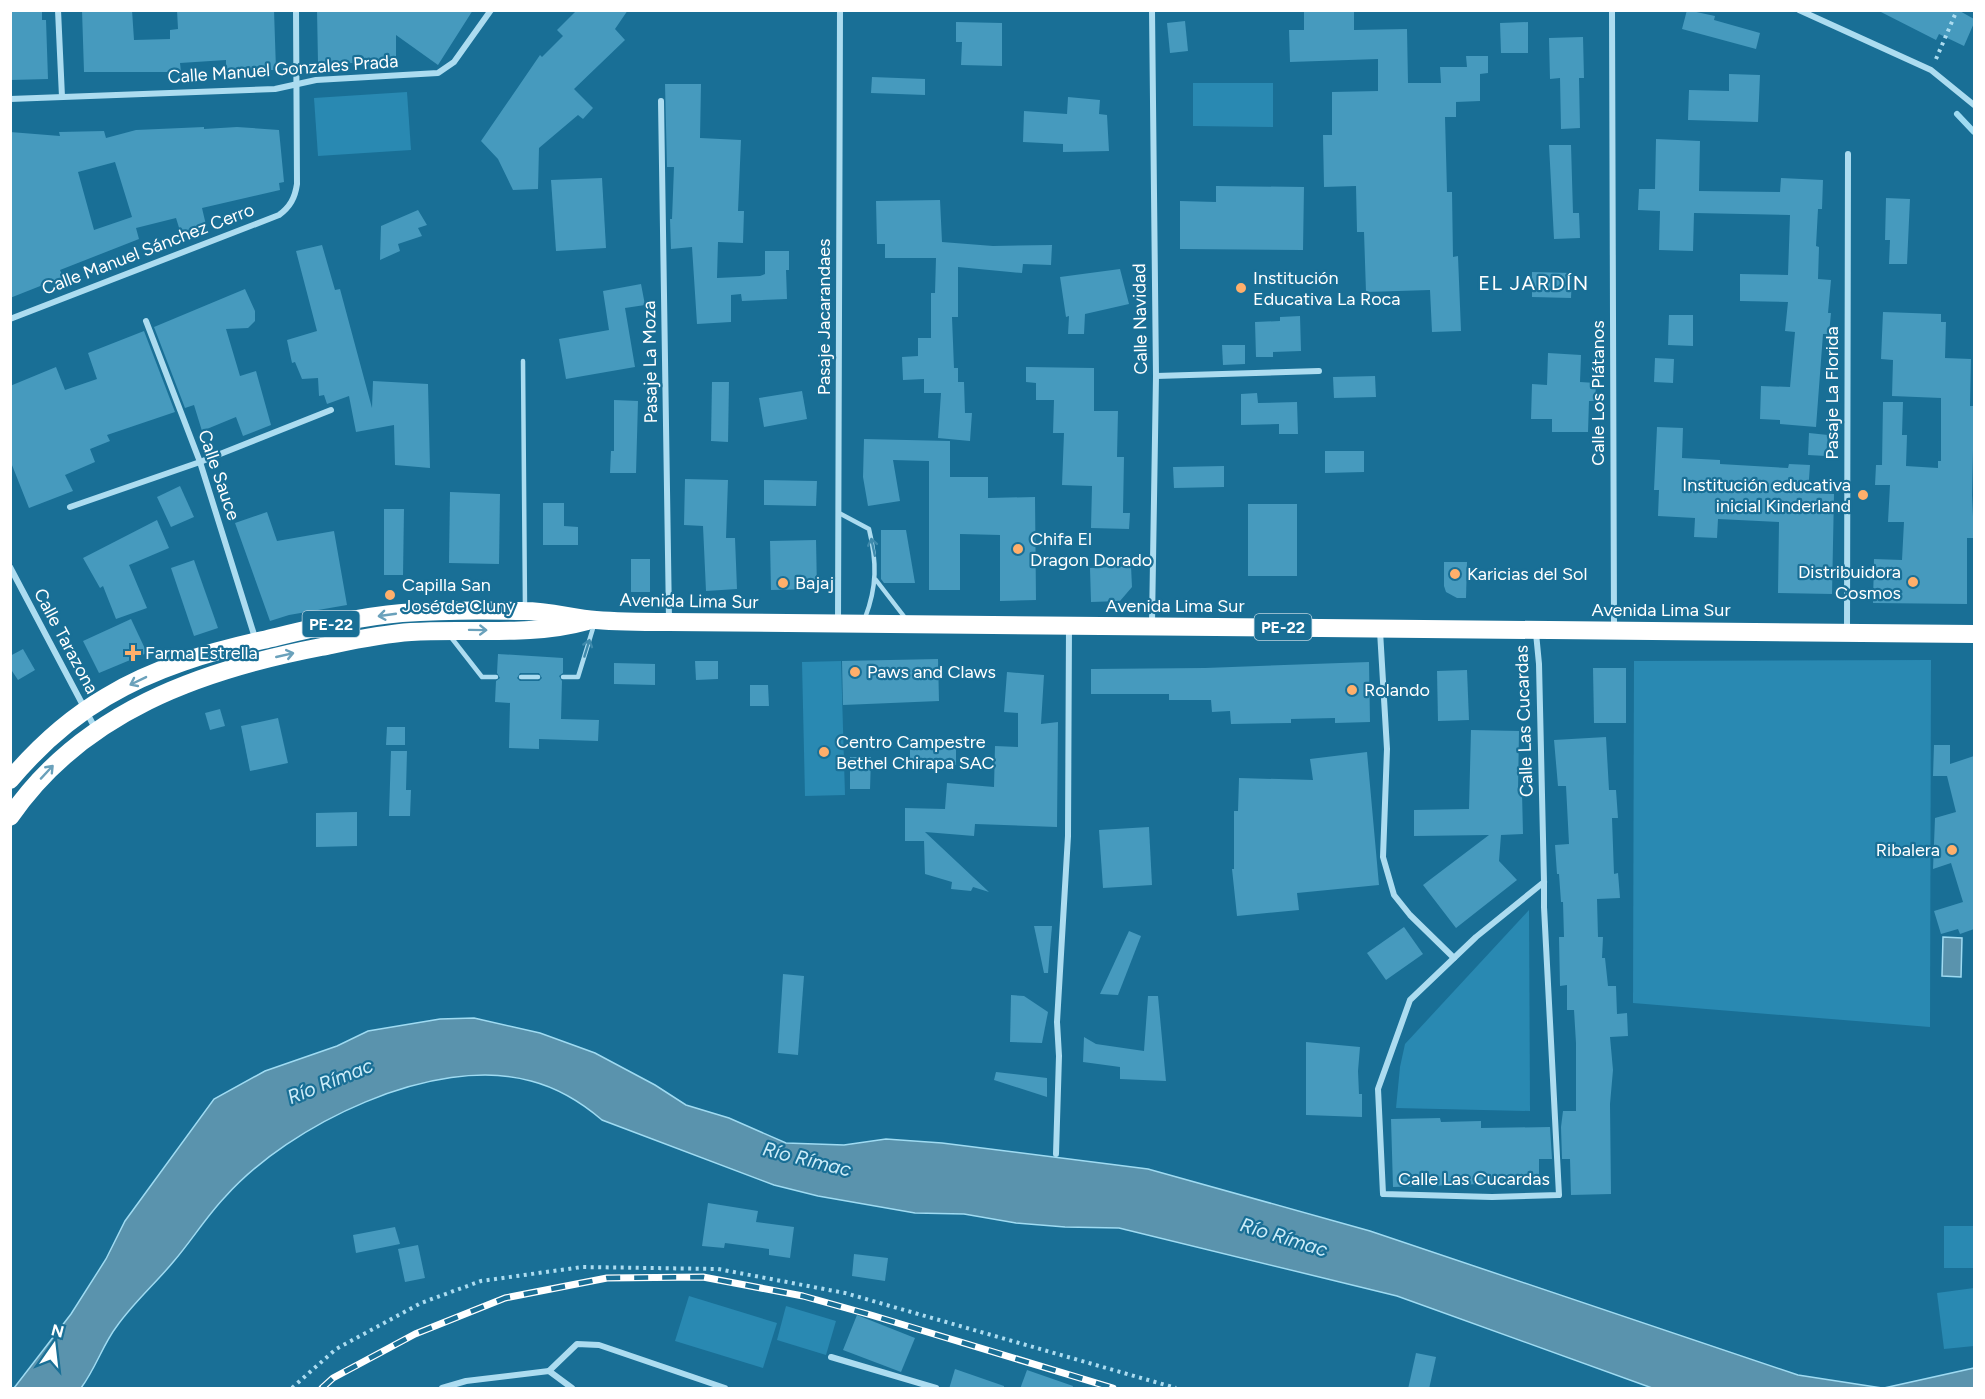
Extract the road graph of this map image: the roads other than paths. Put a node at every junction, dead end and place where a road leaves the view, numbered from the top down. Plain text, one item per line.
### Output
1 (58, 10) edge
2 (296, 10) edge
3 (491, 10) edge
4 (840, 10) edge
5 (1152, 10) edge
6 (1611, 10) edge
7 (1799, 10) edge
8 (297, 84) junction
9 (62, 97) junction
10 (10, 99) edge
11 (661, 101) dead end
12 (1974, 105) edge
13 (1848, 154) dead end
14 (10, 319) edge
15 (146, 321) dead end
16 (523, 360) dead end
17 (1319, 371) dead end
18 (1156, 376) junction
19 (331, 410) dead end
20 (200, 462) junction
21 (70, 507) dead end
22 (838, 513) junction
23 (10, 567) edge
24 (876, 580) junction
25 (525, 611) junction
26 (594, 620) junction
27 (669, 622) junction
28 (838, 623) junction
29 (862, 624) junction
30 (909, 624) junction
31 (1069, 626) junction
32 (1152, 627) junction
33 (1380, 628) junction
34 (444, 630) junction
35 (1536, 630) junction
36 (1614, 631) junction
37 (1847, 633) junction
38 (1974, 634) edge
39 (257, 641) junction
40 (496, 677) dead end
41 (520, 677) dead end
42 (538, 677) dead end
43 (562, 677) dead end
44 (85, 710) junction
45 (96, 730) junction
46 (10, 780) edge
47 (10, 817) edge
48 (1544, 882) junction
49 (1454, 958) junction
50 (1056, 1154) dead end
51 (831, 1357) dead end
52 (549, 1371) junction
53 (442, 1389) edge
54 (572, 1389) edge
55 (725, 1389) edge
56 (936, 1389) edge

1 - 9 street
2 - 8 street
3 - 8 street, Calle Manuel Gonzales Prada
4 - 22 street, Pasaje Jacarandaes
5 - 18 street, Calle Navidad
6 - 36 street, Calle Los Plátanos
7 - 12 street
8 - 9 street, Calle Manuel Gonzales Prada
8 - 14 street, Calle Manuel Sánchez Cerro
9 - 10 street, Calle Manuel Gonzales Prada
11 - 27 street, Pasaje La Moza
13 - 37 street, Pasaje La Florida
15 - 20 street, Calle Sauce
16 - 25 lane
17 - 18 street
18 - 32 street, Calle Navidad
19 - 20 street
20 - 21 street
20 - 39 street, Calle Sauce
24 -> 22 lane
22 - 28 street, Pasaje Jacarandaes
23 - 44 street, Calle Tarazona
24 - 29 lane
24 - 30 lane
25 - 26 highway, Avenida Lima Sur / PE-22
25 -> 39 highway, Avenida Lima Sur / PE-22
26 - 27 highway, Avenida Lima Sur / PE-22
34 -> 26 highway, Avenida Lima Sur / PE-22
43 -> 26 lane
27 - 28 highway, Avenida Lima Sur / PE-22
28 - 29 highway, Avenida Lima Sur / PE-22
29 - 30 highway, Avenida Lima Sur / PE-22
30 - 31 highway, Avenida Lima Sur / PE-22
31 - 32 highway, Avenida Lima Sur / PE-22
31 - 50 street
32 - 33 highway, Avenida Lima Sur / PE-22
33 - 35 highway, Avenida Lima Sur / PE-22
33 - 49 street
34 - 40 lane
45 -> 34 highway, Avenida Lima Sur / PE-22
35 - 36 highway, Avenida Lima Sur / PE-22
35 - 48 street, Calle Las Cucardas
36 - 37 highway, Avenida Lima Sur / PE-22
37 - 38 highway, Avenida Lima Sur / PE-22
39 -> 44 highway, Avenida Lima Sur / PE-22
41 - 42 lane
44 - 45 street, Calle Tarazona
44 - 46 highway, Avenida Lima Sur / PE-22
47 -> 45 highway, Avenida Lima Sur / PE-22
48 - 49 street, Calle Las Cucardas
48 - 49 street, Calle Las Cucardas
51 - 56 street
52 - 53 street
52 - 54 street
52 - 55 street

